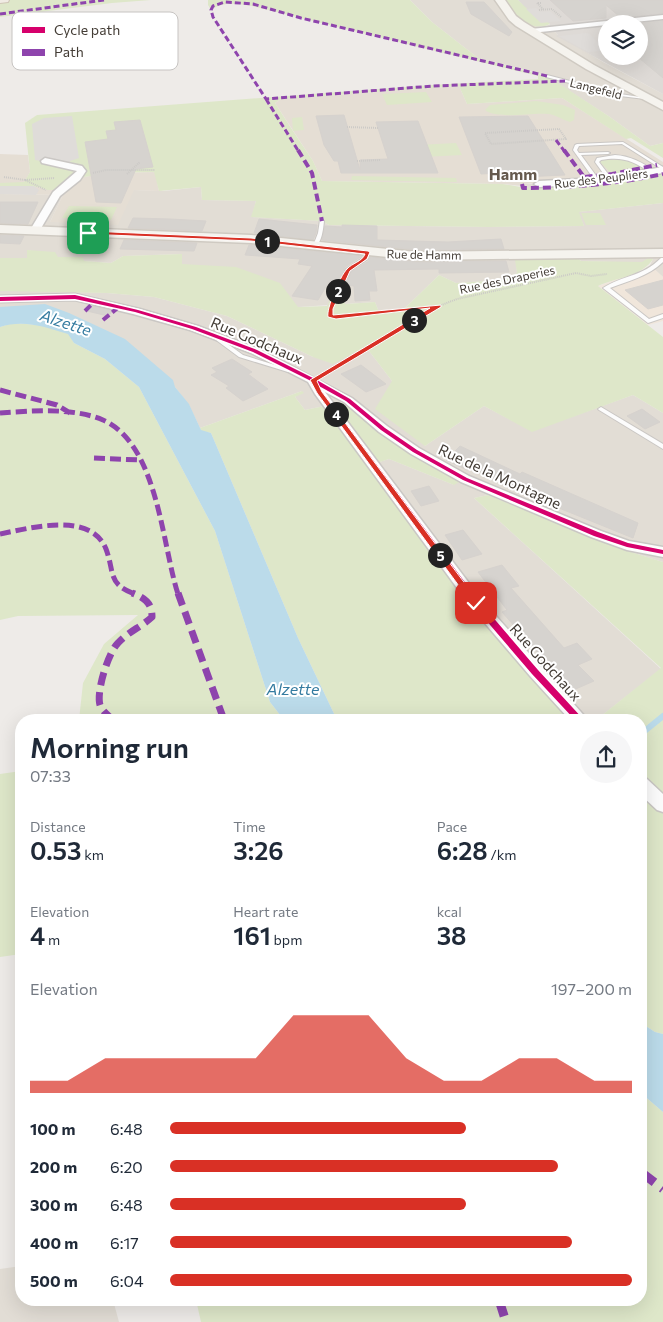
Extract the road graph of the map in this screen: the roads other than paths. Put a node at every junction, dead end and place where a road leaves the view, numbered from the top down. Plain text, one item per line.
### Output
1 (500, 0) edge
2 (663, 17) edge
3 (531, 31) junction
4 (547, 76) dead end
5 (645, 98) junction
6 (663, 107) edge
7 (576, 152) junction
8 (636, 152) junction
9 (45, 162) dead end
10 (663, 170) edge
11 (653, 172) junction
12 (610, 179) junction
13 (598, 181) junction
14 (539, 184) dead end
15 (322, 221) dead end
16 (0, 229) edge
17 (35, 230) junction
18 (315, 246) junction
19 (368, 252) junction
20 (662, 256) edge
21 (337, 293) road end
22 (0, 299) edge
23 (663, 316) edge
24 (313, 380) junction
25 (601, 409) dead end
26 (663, 448) edge
27 (663, 552) edge
28 (574, 714) edge
29 (647, 790) edge
30 (663, 806) edge

1 - 3 main road
2 - 3 street
3 - 5 main road
4 - 5 lane, Langefeld
5 - 6 main road
7 - 8 lane
7 - 8 lane
7 - 13 lane
8 - 10 lane
9 - 17 street
10 - 11 street, Rue des Peupliers
11 - 12 street, Rue des Peupliers
11 - 12 lane
12 - 13 street, Rue des Peupliers
13 - 14 street, Rue des Peupliers
15 - 18 lane
16 - 17 main road, Rue de Hamm
17 - 18 main road, Rue de Hamm
18 - 19 main road, Rue de Hamm
19 - 20 main road, Rue de Hamm
19 - 21 lane
20 - 23 lane
22 - 24 street, Rue Godchaux
24 - 27 street, Rue de la Montagne
24 - 28 street, Rue Godchaux
25 - 26 lane
29 - 30 street

